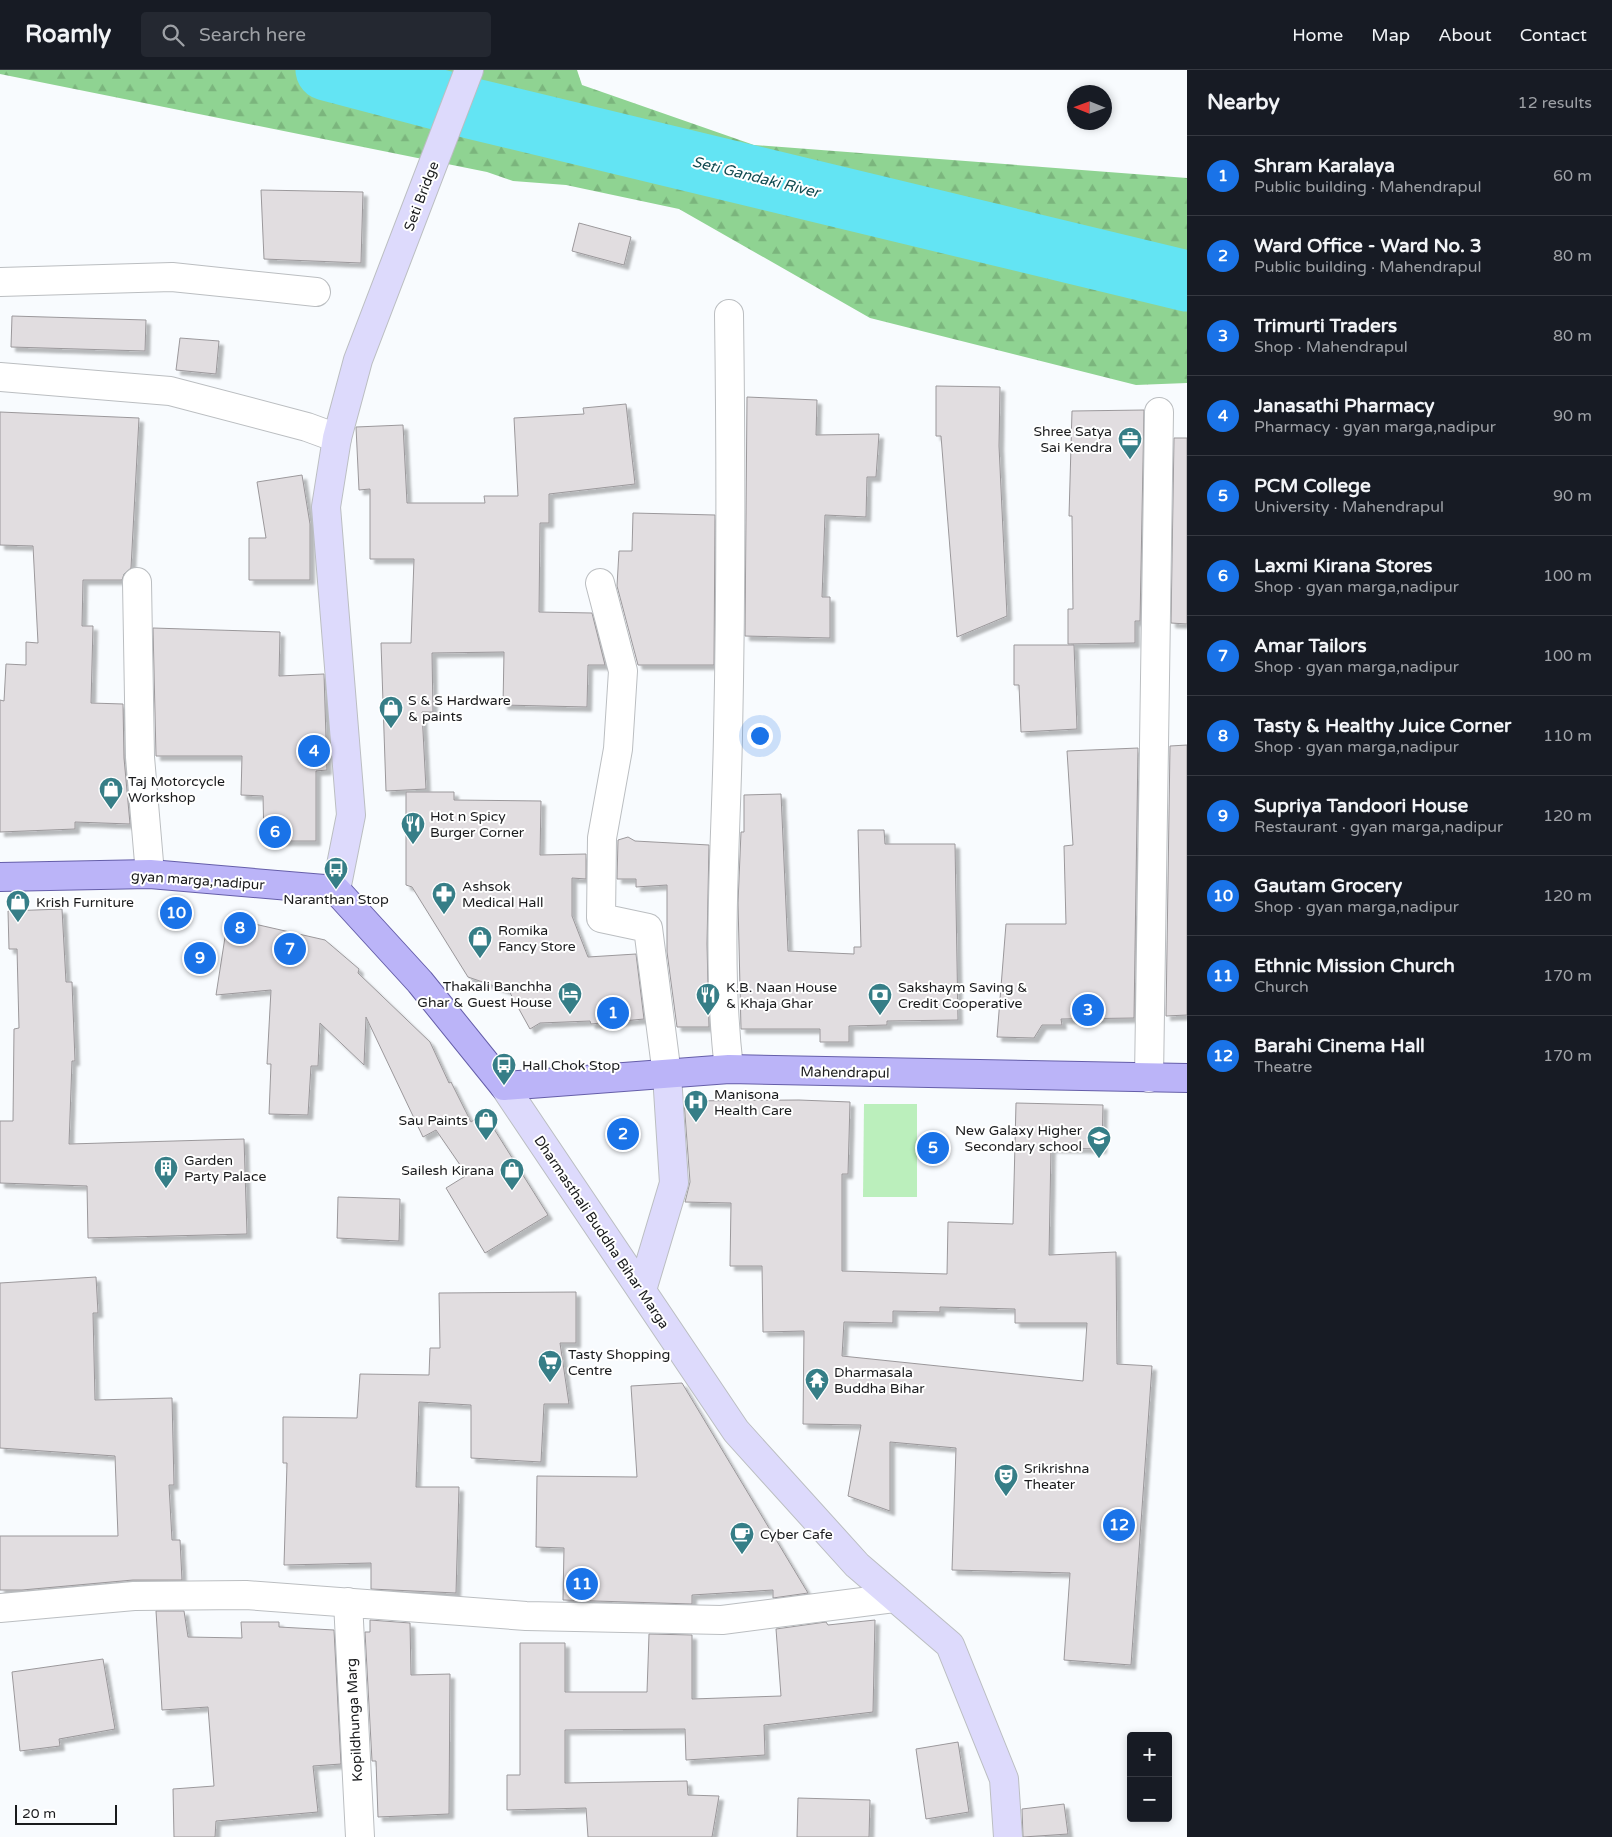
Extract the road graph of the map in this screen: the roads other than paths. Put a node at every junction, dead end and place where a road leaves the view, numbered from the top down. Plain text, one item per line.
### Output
1 (469, 70) edge
2 (0, 282) edge
3 (316, 292) dead end
4 (729, 314) dead end
5 (0, 377) edge
6 (1159, 412) dead end
7 (337, 438) junction
8 (137, 582) dead end
9 (600, 583) dead end
10 (150, 874) junction
11 (0, 877) edge
12 (336, 890) junction
13 (729, 1069) junction
14 (667, 1075) junction
15 (1149, 1078) junction
16 (1187, 1078) edge
17 (504, 1086) junction
18 (642, 1290) junction
19 (894, 1598) junction
20 (348, 1602) junction
21 (0, 1608) edge
22 (360, 1837) edge
23 (1008, 1837) edge

1 - 7 main road, Seti Bridge
2 - 3 street
4 - 13 street
5 - 7 street
6 - 15 street
7 - 12 main road, Seti Bridge
8 - 10 street
9 - 14 street
10 - 11 main road, gyan marga,nadipur
10 - 12 main road, gyan marga,nadipur
12 - 17 main road
13 - 14 main road, Mahendrapul
13 - 15 main road, Mahendrapul
14 - 17 main road, Mahendrapul
14 - 18 main road
15 - 16 main road, Mahendrapul
17 - 18 main road, Dharmasthali Buddha Bihar Marga
18 - 19 main road, Dharmasthali Buddha Bihar Marga
19 - 20 street
19 - 23 main road, Dharmasthali Buddha Bihar Marga
20 - 21 street
20 - 22 street, Kopildhunga Marg

